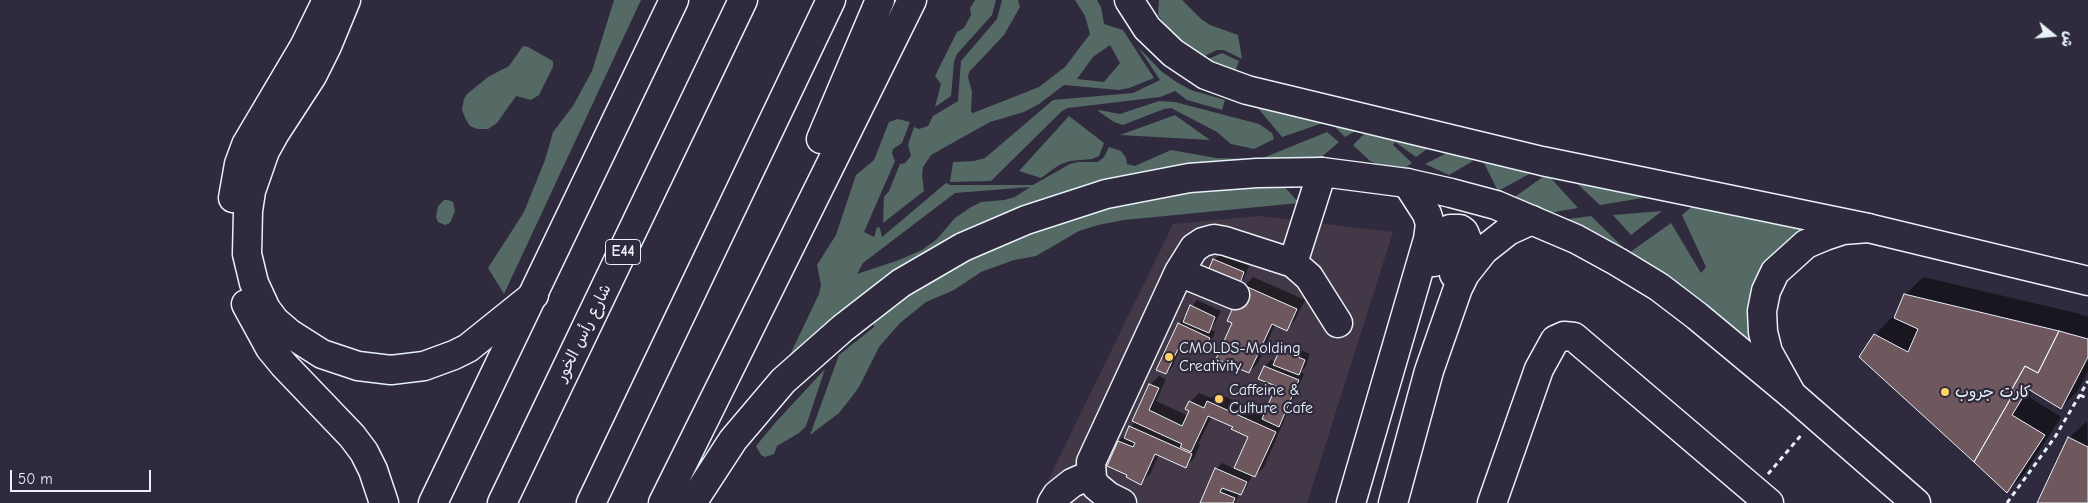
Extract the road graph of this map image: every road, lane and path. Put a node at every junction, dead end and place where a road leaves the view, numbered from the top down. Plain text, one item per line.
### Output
1 (327, 0) edge
2 (346, 0) edge
3 (674, 0) edge
4 (744, 0) edge
5 (831, 0) edge
6 (880, 0) edge
7 (912, 0) edge
8 (1129, 0) edge
9 (1322, 172) junction
10 (1407, 183) junction
11 (1532, 220) junction
12 (1868, 228) junction
13 (784, 256) junction
14 (1293, 263) junction
15 (1179, 272) junction
16 (2088, 281) edge
17 (534, 295) junction
18 (1235, 295) dead end
19 (1408, 310) junction
20 (1338, 322) dead end
21 (1442, 334) junction
22 (2088, 381) edge
23 (2080, 395) junction
24 (1792, 396) junction
25 (2088, 399) edge
26 (1804, 433) dead end
27 (1092, 479) junction
28 (1761, 497) edge
29 (1903, 497) edge
30 (384, 503) edge
31 (433, 503) edge
32 (502, 503) edge
33 (591, 503) edge
34 (663, 503) edge
35 (692, 503) edge
36 (1052, 503) edge
37 (1122, 503) edge
38 (1351, 503) edge
39 (1393, 503) edge
40 (1492, 503) edge
41 (2007, 503) edge

1 - 30 main road
2 - 17 main road
3 - 17 main road
4 - 32 main road, شارع رأس الخور / E44
5 - 33 main road
6 - 13 main road
7 - 13 main road
8 - 12 main road
9 - 10 main road
9 - 14 main road
9 - 35 main road
10 - 11 main road
10 - 19 main road
11 - 21 main road
11 - 24 main road
12 - 16 main road
12 - 24 main road
13 - 34 main road
14 - 15 main road
14 - 20 main road
15 - 18 main road
15 - 27 main road
17 - 31 main road
19 - 21 main road
19 - 38 main road
21 - 39 main road
22 - 23 path
23 - 25 path
23 - 41 path
24 - 29 main road
26 - 28 path
27 - 36 main road
27 - 37 main road
28 - 40 main road

